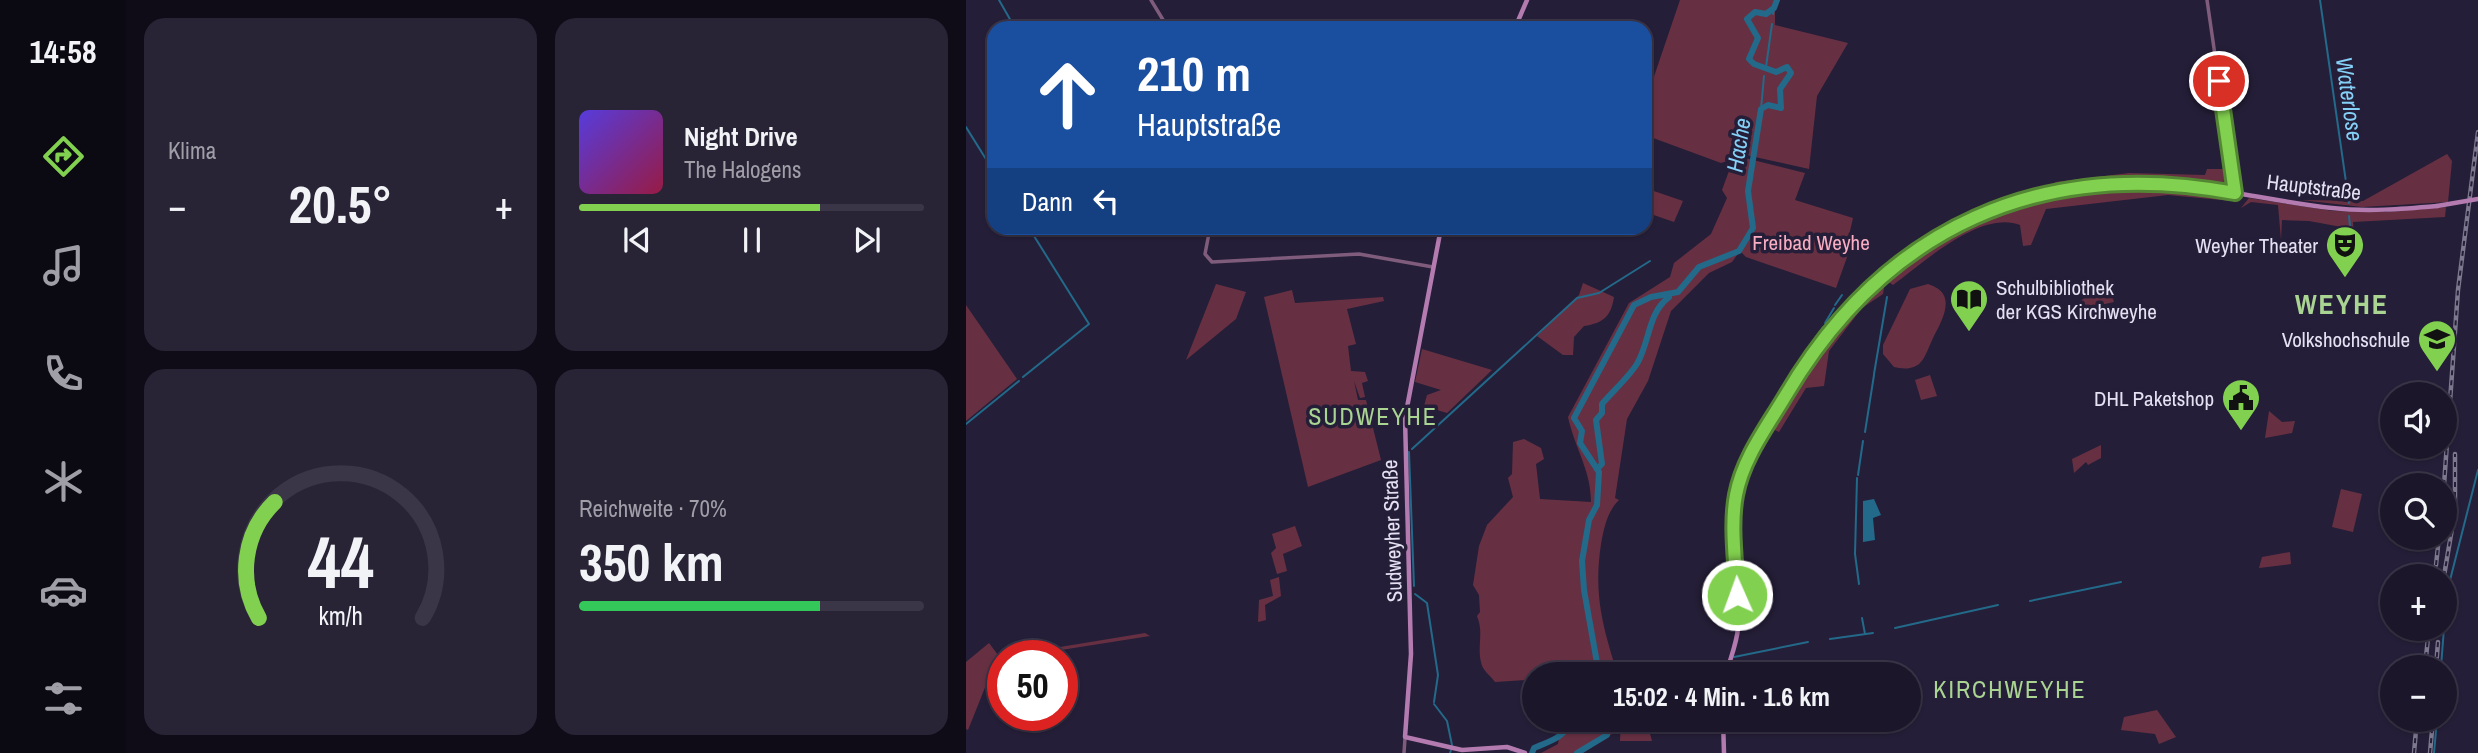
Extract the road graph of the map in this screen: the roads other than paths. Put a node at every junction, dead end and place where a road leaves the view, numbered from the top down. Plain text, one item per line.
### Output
1 (1151, 0) edge
2 (1527, 0) edge
3 (2207, 0) edge
4 (1164, 21) edge
5 (1519, 21) edge
6 (2235, 193) junction
7 (2478, 199) edge
8 (1209, 235) edge
9 (1440, 235) edge
10 (1433, 267) junction
11 (1729, 662) edge
12 (1723, 732) edge
13 (1405, 737) junction
14 (1404, 753) edge
15 (1525, 753) edge
16 (1724, 753) edge

1 - 4 street
2 - 5 main road
3 - 6 street
6 - 7 main road, Hauptstraße, bridge
6 - 11 main road, Hauptstraße
8 - 10 street
9 - 10 main road, Sudweyher Straße
10 - 13 main road, Sudweyher Straße
12 - 16 main road
13 - 14 street, Sudweyher Straße
13 - 15 main road

